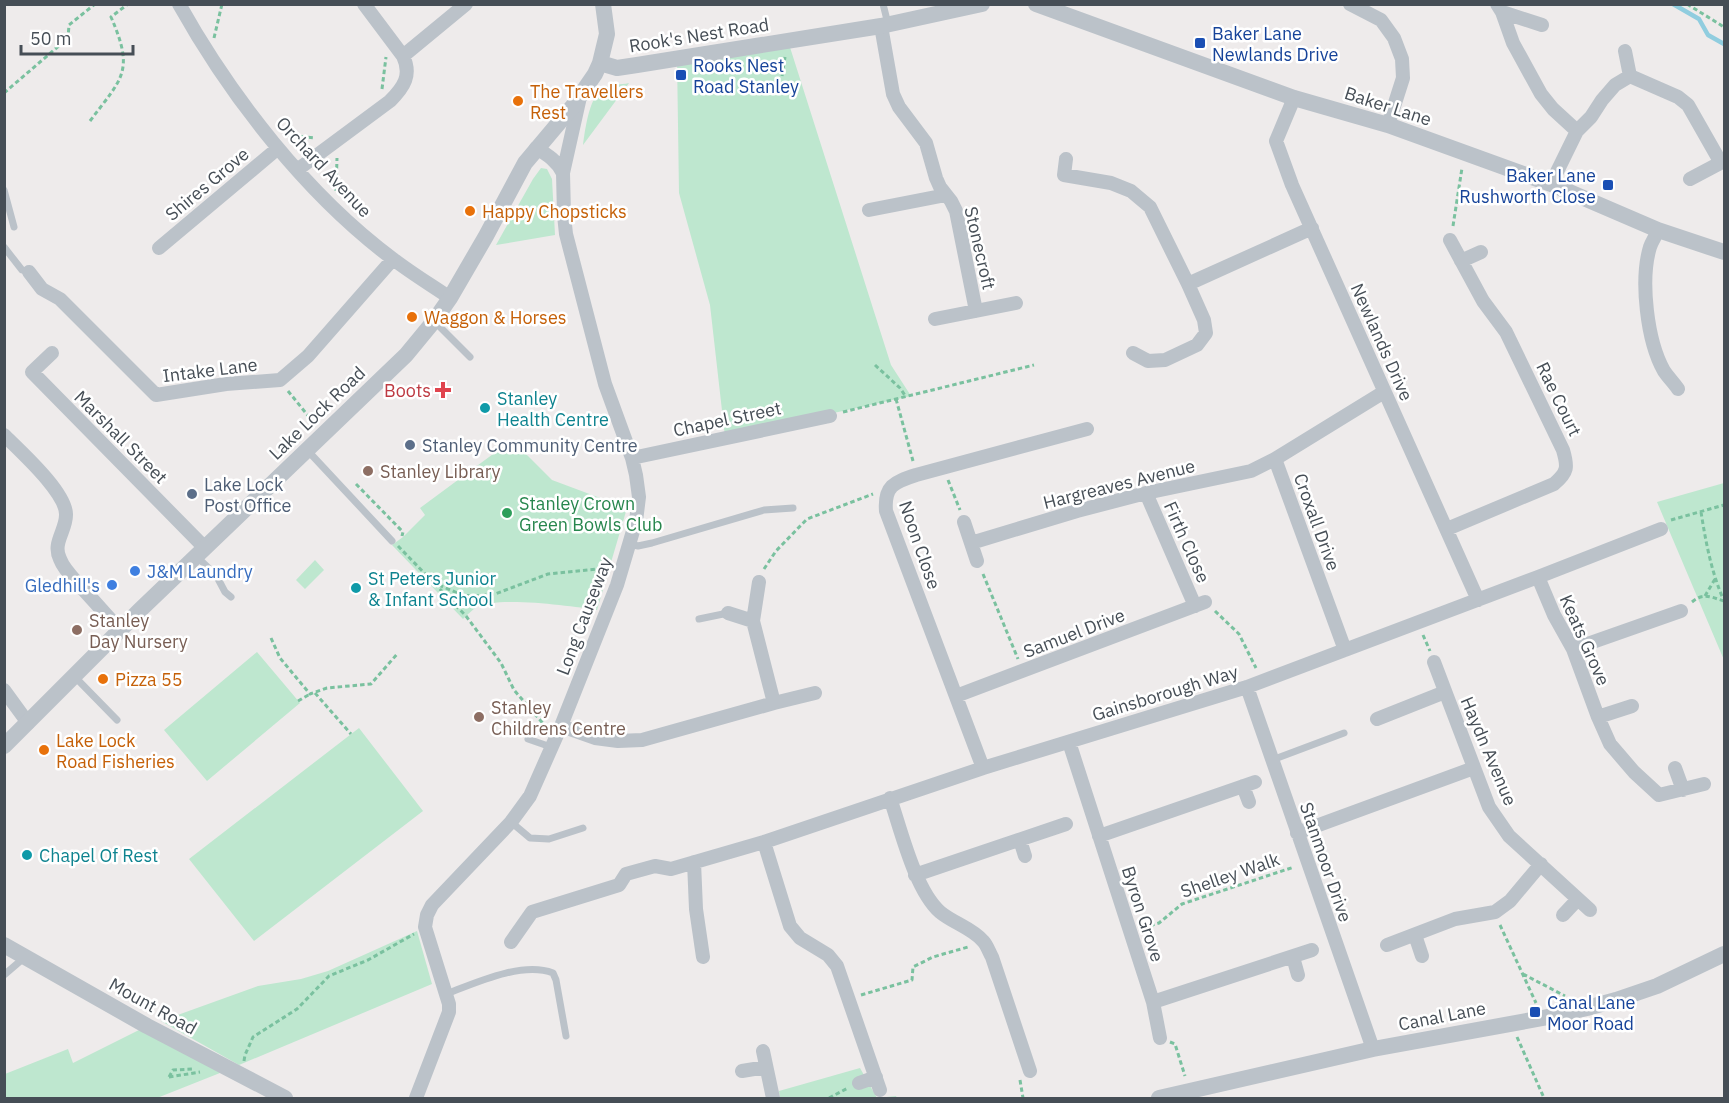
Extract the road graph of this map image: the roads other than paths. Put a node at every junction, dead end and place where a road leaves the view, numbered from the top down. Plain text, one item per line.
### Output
1 (364, 4) edge
2 (466, 4) edge
3 (603, 4) edge
4 (883, 4) edge
5 (982, 4) edge
6 (1036, 4) edge
7 (1350, 4) edge
8 (184, 6) edge
9 (1500, 8) edge
10 (885, 25) junction
11 (1542, 25) dead end
12 (1626, 51) dead end
13 (403, 56) junction
14 (600, 63) junction
15 (1630, 75) junction
16 (581, 95) junction
17 (1294, 98) junction
18 (1388, 125) junction
19 (1577, 131) junction
20 (536, 148) junction
21 (278, 149) junction
22 (1066, 159) dead end
23 (1723, 162) edge
24 (297, 170) junction
25 (563, 173) junction
26 (1690, 179) dead end
27 (1551, 184) junction
28 (4, 190) edge
29 (946, 195) junction
30 (869, 210) dead end
31 (14, 226) dead end
32 (1312, 228) junction
33 (1658, 230) junction
34 (1450, 240) road end
35 (4, 247) edge
36 (159, 248) dead end
37 (1480, 252) dead end
38 (1725, 252) edge
39 (393, 259) junction
40 (1461, 261) junction
41 (29, 273) joint
42 (1188, 284) junction
43 (450, 298) junction
44 (1017, 303) dead end
45 (976, 311) junction
46 (935, 319) dead end
47 (434, 321) junction
48 (1133, 352) dead end
49 (52, 353) dead end
50 (470, 357) dead end
51 (1678, 389) dead end
52 (1384, 392) junction
53 (830, 416) road end
54 (1083, 427) dead end
55 (4, 435) edge
56 (307, 449) junction
57 (632, 458) junction
58 (1275, 459) junction
59 (1146, 493) junction
60 (793, 508) dead end
61 (964, 522) road end
62 (1447, 529) junction
63 (1661, 529) road end
64 (392, 541) road end
65 (971, 543) junction
66 (629, 548) junction
67 (200, 552) junction
68 (977, 561) road end
69 (1538, 577) junction
70 (759, 582) road end
71 (231, 597) dead end
72 (1478, 600) junction
73 (1200, 604) joint
74 (1681, 611) dead end
75 (728, 613) joint
76 (699, 619) dead end
77 (753, 621) junction
78 (120, 630) junction
79 (1574, 649) junction
80 (1345, 650) junction
81 (1434, 662) road end
82 (74, 676) junction
83 (1247, 687) junction
84 (4, 690) edge
85 (1445, 692) junction
86 (815, 693) dead end
87 (956, 696) junction
88 (774, 703) junction
89 (1632, 706) dead end
90 (1598, 717) junction
91 (1377, 718) dead end
92 (117, 720) dead end
93 (28, 723) junction
94 (1344, 733) dead end
95 (556, 737) junction
96 (528, 739) dead end
97 (1069, 742) junction
98 (4, 746) edge
99 (1272, 760) junction
100 (983, 768) junction
101 (1474, 768) junction
102 (1675, 768) dead end
103 (1704, 784) dead end
104 (1683, 789) junction
105 (890, 798) junction
106 (1249, 802) dead end
107 (512, 822) junction
108 (1066, 824) dead end
109 (583, 828) dead end
110 (1297, 833) junction
111 (1099, 837) junction
112 (1020, 840) junction
113 (764, 842) junction
114 (1025, 856) dead end
115 (694, 862) junction
116 (1541, 864) junction
117 (915, 875) junction
118 (1578, 899) junction
119 (1590, 910) dead end
120 (1563, 915) dead end
121 (1416, 935) junction
122 (511, 942) dead end
123 (4, 945) edge
124 (1387, 945) dead end
125 (1312, 950) dead end
126 (1725, 954) edge
127 (1422, 956) dead end
128 (26, 957) junction
129 (703, 957) dead end
130 (1293, 957) junction
131 (4, 975) edge
132 (1298, 975) dead end
133 (446, 994) junction
134 (1153, 1002) junction
135 (566, 1036) dead end
136 (1160, 1038) dead end
137 (1373, 1049) junction
138 (763, 1051) dead end
139 (766, 1067) junction
140 (742, 1071) dead end
141 (1030, 1071) dead end
142 (859, 1083) road end
143 (285, 1098) edge
144 (416, 1098) edge
145 (773, 1098) edge
146 (1159, 1098) edge

1 - 13 street
2 - 13 street
3 - 14 street, Lake Lock Road
4 - 10 lane
5 - 10 street, Rook's Nest Road
6 - 17 street, Baker Lane
7 - 18 street
8 - 21 street, Orchard Avenue
9 - 11 street
9 - 19 street
10 - 14 street, Rook's Nest Road
10 - 29 street, Stonecroft
12 - 15 street
13 - 24 street
14 - 16 street, Lake Lock Road
15 - 19 street
15 - 23 street
16 - 20 street, Lake Lock Road
16 - 25 street, Long Causeway
17 - 18 street, Baker Lane
17 - 32 street, Newlands Drive
18 - 27 street, Baker Lane
19 - 27 street
20 - 25 street
20 - 43 street, Lake Lock Road
21 - 24 street, Orchard Avenue
21 - 36 street, Shires Grove
22 - 42 street
23 - 26 street
24 - 39 street, Orchard Avenue
25 - 57 street, Long Causeway
27 - 33 street, Baker Lane
28 - 31 lane
29 - 30 street, Stonecroft
29 - 45 street, Stonecroft
32 - 42 street
32 - 52 street, Newlands Drive
33 - 38 street, Baker Lane
33 - 51 street
34 - 40 street, Rae Court
35 - 41 lane
37 - 40 street
39 - 41 street, Intake Lane
39 - 43 street, Orchard Avenue
40 - 62 street, Rae Court
42 - 48 street
43 - 47 street, Lake Lock Road
44 - 45 street, Stonecroft
45 - 46 street, Stonecroft
47 - 50 lane
47 - 56 street, Lake Lock Road
49 - 67 street, Marshall Street
52 - 58 street, Croxall Drive
52 - 62 street, Newlands Drive
53 - 57 street, Chapel Street
54 - 87 street, Noon Close
55 - 78 street
56 - 64 lane
56 - 67 street, Lake Lock Road
57 - 66 street, Long Causeway
58 - 59 street, Hargreaves Avenue
58 - 80 street, Croxall Drive
59 - 65 street, Hargreaves Avenue
59 - 73 street, Firth Close
60 - 66 lane
61 - 65 street
62 - 72 street, Newlands Drive
63 - 69 street, Gainsborough Way
65 - 68 street
66 - 95 street, Long Causeway
67 - 71 lane
67 - 78 street, Lake Lock Road
69 - 72 street, Gainsborough Way
69 - 79 street, Keats Grove
70 - 77 street
72 - 80 street, Gainsborough Way
73 - 87 street, Samuel Drive
74 - 79 street
75 - 76 lane
75 - 77 street
77 - 88 street
78 - 82 street, Lake Lock Road
79 - 90 street, Keats Grove
80 - 83 street, Gainsborough Way
81 - 85 street, Haydn Avenue
82 - 92 lane
82 - 93 street, Lake Lock Road
83 - 97 street, Gainsborough Way
83 - 99 street, Stanmoor Drive
84 - 93 street
85 - 91 street, Haydn Avenue
85 - 101 street, Haydn Avenue
86 - 88 street
87 - 100 street, Noon Close
88 - 95 street
89 - 90 street
90 - 104 street, Keats Grove
93 - 98 street, Lake Lock Road
94 - 99 lane
95 - 96 lane
95 - 107 street, Long Causeway
97 - 100 street, Gainsborough Way
97 - 111 street, Byron Grove
99 - 110 street, Stanmoor Drive
100 - 105 street, Gainsborough Way
101 - 110 street
101 - 116 street, Haydn Avenue
102 - 104 street
103 - 104 street, Keats Grove
105 - 113 street, Gainsborough Way
105 - 117 street
106 - 111 street
107 - 109 lane
107 - 133 street, Long Causeway
108 - 112 street
110 - 137 street, Stanmoor Drive
111 - 134 street, Byron Grove
112 - 114 street
112 - 117 street
113 - 115 street, Gainsborough Way
113 - 142 street
115 - 122 street, Gainsborough Way
115 - 129 street
116 - 118 street, Haydn Avenue
116 - 121 street
117 - 141 street
118 - 119 street, Haydn Avenue
118 - 120 street
121 - 124 street
121 - 127 street
123 - 128 street, Mount Road
125 - 130 street
126 - 137 street, Canal Lane
128 - 131 lane
128 - 143 street, Mount Road
130 - 132 street
130 - 134 street
133 - 135 lane
133 - 144 street
134 - 136 street, Byron Grove
137 - 146 street, Canal Lane
138 - 139 street
139 - 140 street
139 - 145 street

